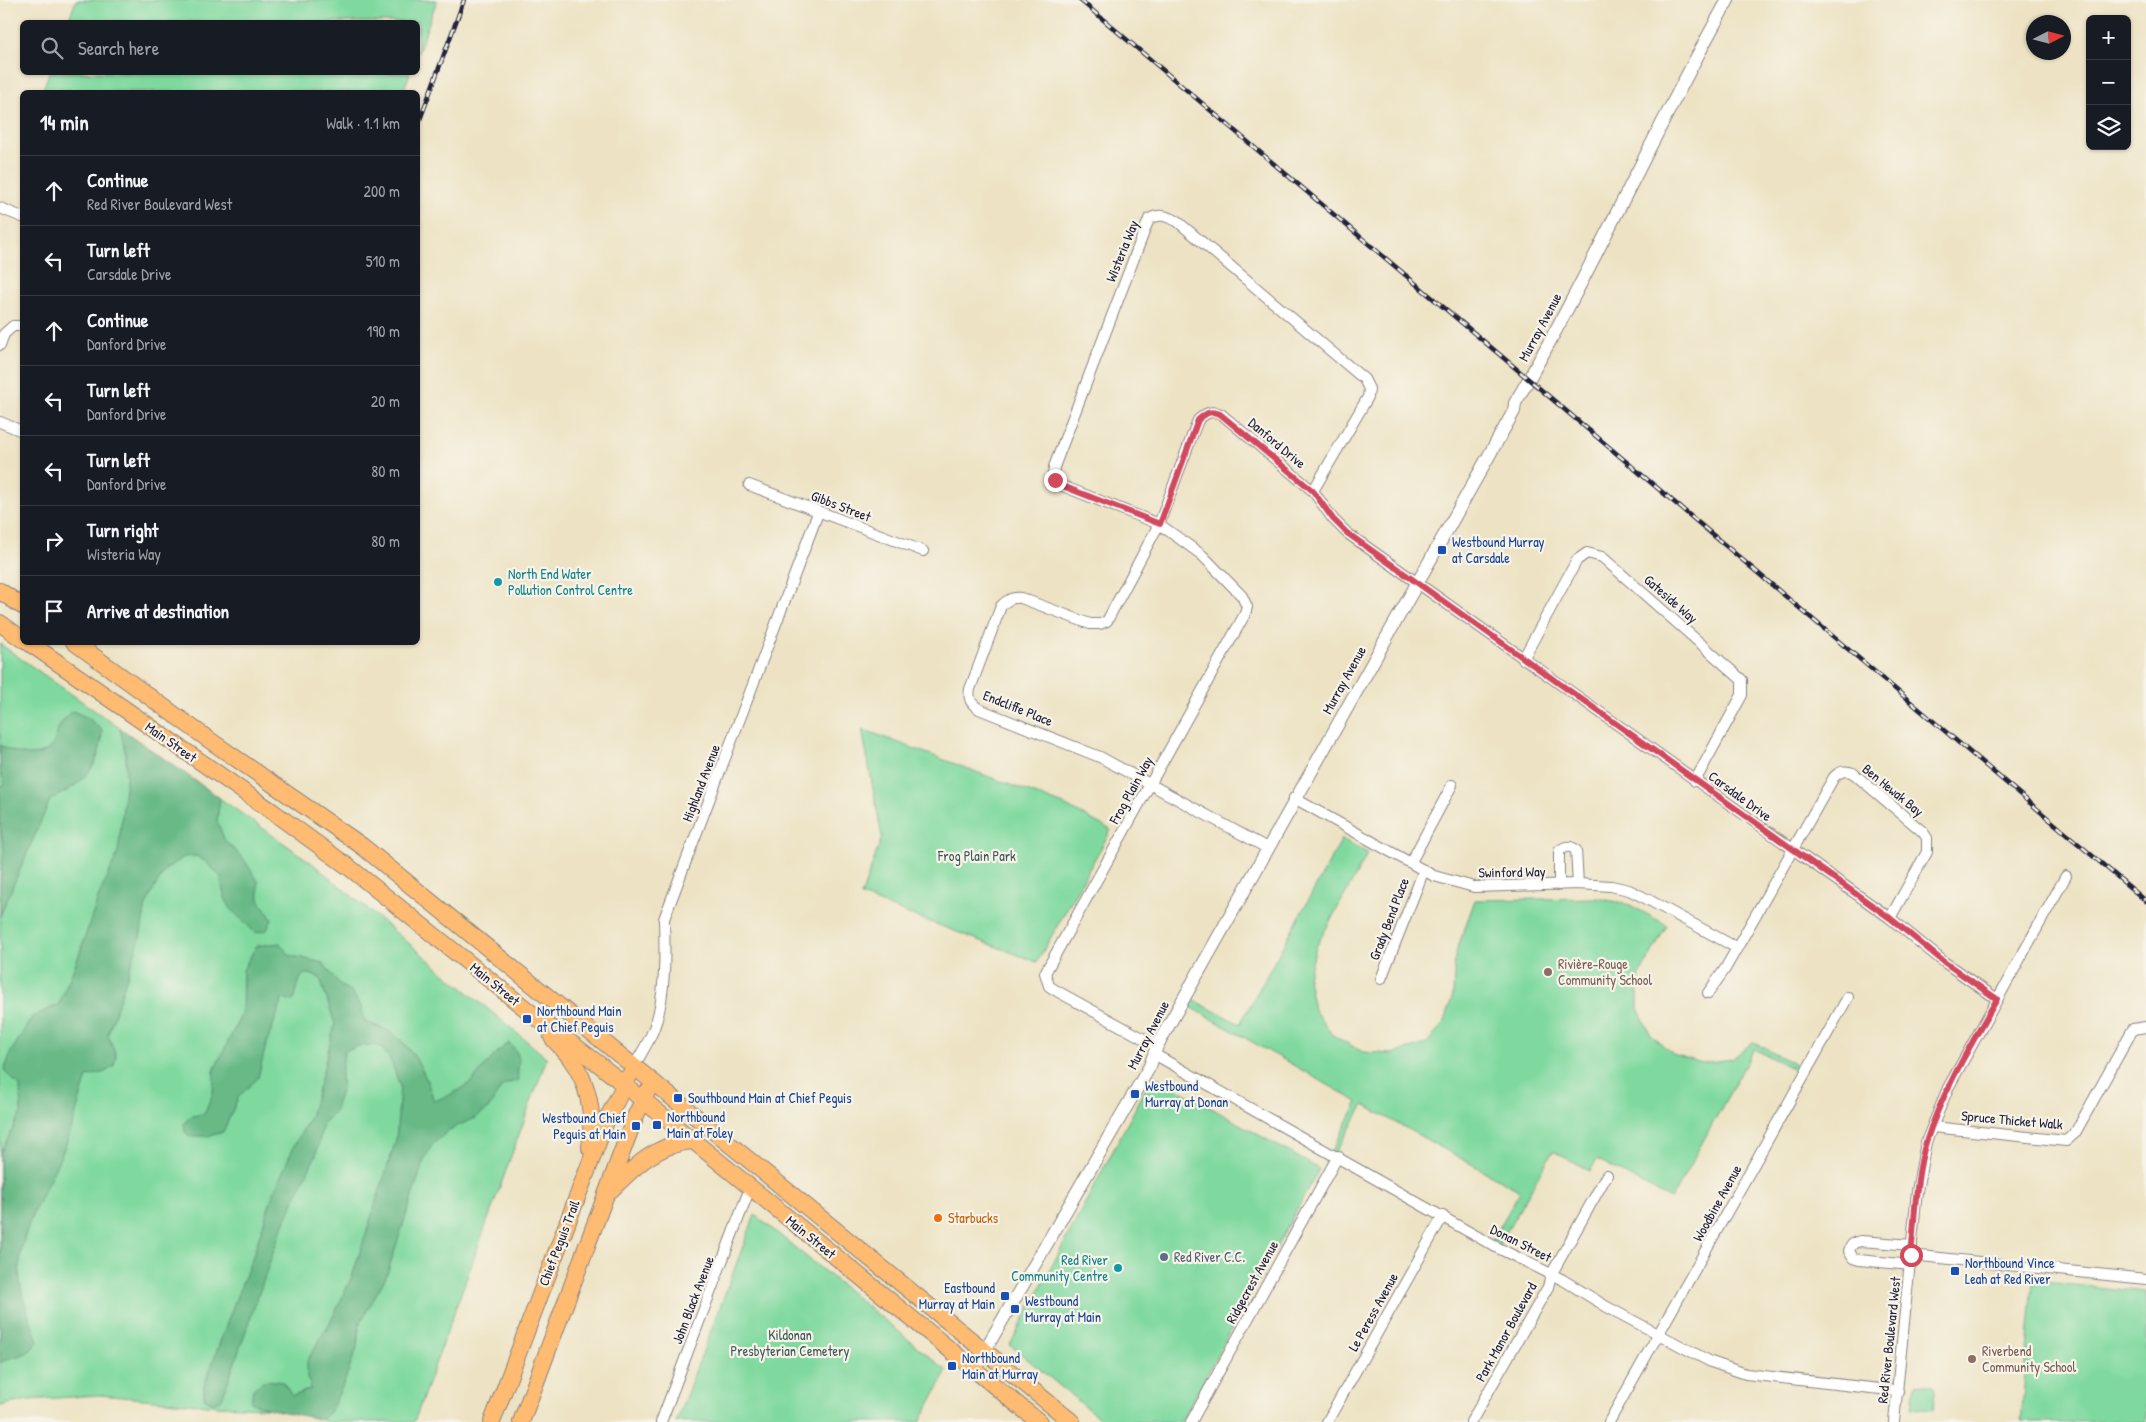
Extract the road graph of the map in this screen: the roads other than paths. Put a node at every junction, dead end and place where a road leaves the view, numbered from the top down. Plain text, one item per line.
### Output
1 (1728, 0) edge
2 (0, 208) edge
3 (20, 216) edge
4 (20, 326) edge
5 (0, 345) edge
6 (0, 422) edge
7 (20, 430) edge
8 (750, 485) dead end
9 (1313, 491) junction
10 (818, 513) junction
11 (1160, 524) junction
12 (923, 551) dead end
13 (1416, 583) junction
14 (0, 591) edge
15 (20, 605) edge
16 (0, 623) edge
17 (20, 636) edge
18 (34, 645) edge
19 (78, 645) edge
20 (1522, 658) junction
21 (1695, 781) junction
22 (1150, 784) junction
23 (1452, 785) dead end
24 (1294, 798) junction
25 (1267, 848) junction
26 (1792, 850) junction
27 (1411, 862) junction
28 (1424, 870) junction
29 (2066, 876) dead end
30 (1578, 884) junction
31 (1559, 885) junction
32 (1890, 918) junction
33 (1737, 948) junction
34 (1381, 979) dead end
35 (1708, 993) dead end
36 (1848, 997) dead end
37 (1997, 999) junction
38 (536, 1017) junction
39 (2146, 1027) edge
40 (1155, 1050) junction
41 (634, 1066) junction
42 (652, 1081) junction
43 (624, 1085) junction
44 (643, 1100) junction
45 (1932, 1127) junction
46 (692, 1141) junction
47 (1338, 1156) junction
48 (585, 1175) junction
49 (1607, 1175) dead end
50 (750, 1188) junction
51 (606, 1196) junction
52 (1442, 1216) junction
53 (1911, 1255) junction
54 (1551, 1274) junction
55 (2146, 1279) edge
56 (1657, 1334) junction
57 (985, 1351) junction
58 (974, 1368) junction
59 (1898, 1391) junction
60 (492, 1422) edge
61 (521, 1422) edge
62 (661, 1422) edge
63 (1039, 1422) edge
64 (1072, 1422) edge
65 (1191, 1422) edge
66 (1327, 1422) edge
67 (1471, 1422) edge
68 (1609, 1422) edge
69 (1894, 1422) edge

1 - 13 street, Murray Avenue
2 - 3 street
4 - 5 street
6 - 7 street
8 - 10 street, Gibbs Street
9 - 11 street, Danford Drive
9 - 11 street, Wisteria Way
9 - 13 street, Danford Drive
10 - 12 street, Gibbs Street
10 - 41 street, Highland Avenue
11 - 22 street, Frog Plain Way
11 - 22 street, Endcliffe Place
13 - 20 street, Carsdale Drive
13 - 24 street, Murray Avenue
14 - 15 main road
16 - 17 main road, Main Street
18 - 38 main road, Main Street
19 - 41 main road, Main Street
20 - 21 street, Carsdale Drive
20 - 21 street, Gateside Way
21 - 26 street, Carsdale Drive
22 - 25 street, Endcliffe Place
22 - 40 street, Frog Plain Way
23 - 27 street
24 - 25 street, Murray Avenue
24 - 27 street, Swinford Way
25 - 40 street, Murray Avenue
26 - 32 street, Carsdale Drive
26 - 32 street, Ben Hewak Bay
26 - 33 street
27 - 28 street, Swinford Way
28 - 31 street, Swinford Way
28 - 34 street, Grady Bend Place
29 - 37 street, Red River Boulevard West
30 - 31 street, Swinford Way
30 - 31 street
30 - 33 street, Swinford Way
32 - 37 street, Carsdale Drive
33 - 35 street
36 - 56 street, Woodbine Avenue
37 - 45 street, Red River Boulevard West
38 - 43 main road, Main Street
38 - 48 main road
39 - 45 street, Spruce Thicket Walk
40 - 47 street, Donan Street
40 - 57 street, Murray Avenue
41 - 42 main road, Main Street
41 - 43 main road, Chief Peguis Trail
42 - 44 main road, Chief Peguis Trail
42 - 57 main road, Main Street
43 - 44 main road, Main Street
43 - 48 main road, Chief Peguis Trail
44 - 46 main road, Main Street
44 - 51 main road, Chief Peguis Trail
45 - 53 street, Red River Boulevard West
46 - 50 main road, Main Street
46 - 51 main road
47 - 52 street, Donan Street
47 - 65 street, Ridgecrest Avenue
48 - 60 main road, Chief Peguis Trail
49 - 54 street, Park Manor Boulevard
50 - 58 main road, Main Street
50 - 62 street, John Black Avenue
51 - 61 main road, Chief Peguis Trail
52 - 54 street, Donan Street
52 - 66 street, Le Peress Avenue
53 - 53 street
53 - 55 street
53 - 59 street, Red River Boulevard West
54 - 56 street, Donan Street
54 - 67 street, Park Manor Boulevard
56 - 59 street, Donan Street
56 - 68 street, Woodbine Avenue
57 - 58 street, Murray Avenue
57 - 64 main road, Main Street
58 - 63 main road, Main Street
59 - 69 street, Red River Boulevard West

